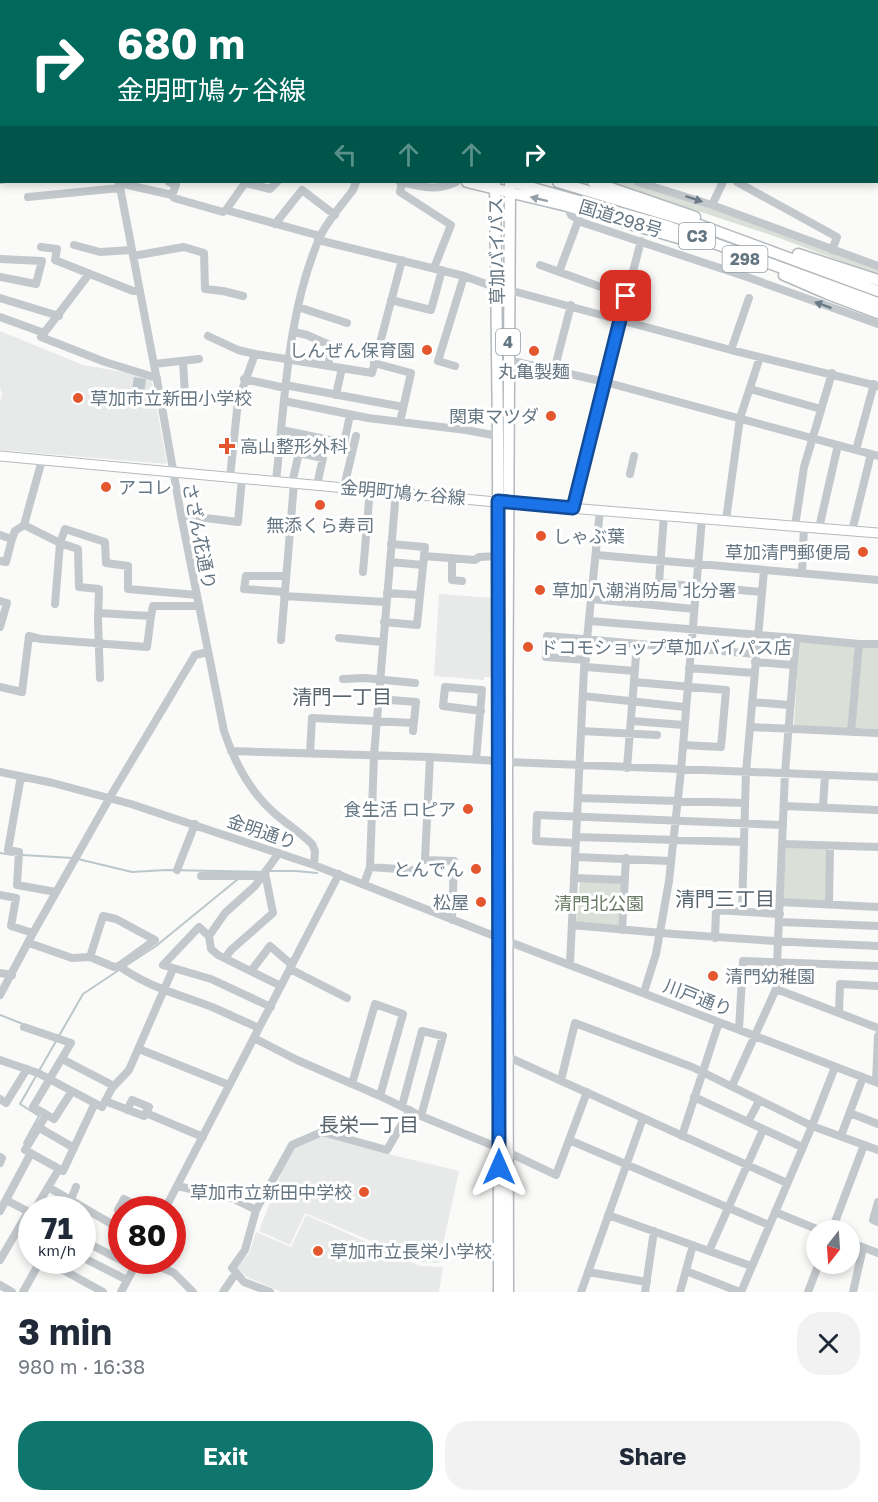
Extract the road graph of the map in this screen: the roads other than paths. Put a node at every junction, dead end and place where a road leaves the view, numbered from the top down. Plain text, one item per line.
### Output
1 (171, 183) edge
2 (245, 183) edge
3 (245, 183) edge
4 (276, 183) edge
5 (356, 183) edge
6 (402, 183) edge
7 (407, 183) edge
8 (454, 183) edge
9 (476, 183) edge
10 (561, 183) edge
11 (580, 183) edge
12 (596, 183) edge
13 (723, 183) edge
14 (739, 183) edge
15 (119, 184) edge
16 (654, 184) edge
17 (495, 185) edge
18 (510, 185) edge
19 (172, 195) junction
20 (28, 197) dead end
21 (567, 204) junction
22 (712, 206) junction
23 (226, 210) junction
24 (335, 215) junction
25 (578, 221) junction
26 (275, 224) junction
27 (724, 228) junction
28 (319, 238) junction
29 (641, 241) junction
30 (74, 245) dead end
31 (41, 247) dead end
32 (832, 250) junction
33 (132, 253) junction
34 (0, 260) edge
35 (402, 260) junction
36 (540, 265) dead end
37 (762, 265) junction
38 (878, 266) edge
39 (438, 269) junction
40 (558, 272) junction
41 (89, 274) junction
42 (464, 276) junction
43 (0, 277) edge
44 (876, 281) edge
45 (497, 288) junction
46 (510, 290) junction
47 (139, 291) junction
48 (878, 291) edge
49 (243, 296) dead end
50 (626, 296) junction
51 (0, 298) edge
52 (749, 298) dead end
53 (391, 300) junction
54 (878, 303) edge
55 (571, 305) junction
56 (298, 307) junction
57 (878, 308) edge
58 (878, 313) edge
59 (58, 316) junction
60 (0, 317) edge
61 (620, 320) junction
62 (347, 323) dead end
63 (878, 324) edge
64 (294, 332) junction
65 (44, 333) junction
66 (208, 336) dead end
67 (731, 350) junction
68 (255, 354) junction
69 (760, 357) junction
70 (199, 359) dead end
71 (290, 360) junction
72 (508, 360) junction
73 (183, 361) junction
74 (374, 363) junction
75 (154, 364) junction
76 (328, 366) junction
77 (455, 366) dead end
78 (342, 368) junction
79 (554, 370) junction
80 (832, 373) junction
81 (157, 378) junction
82 (244, 380) junction
83 (605, 382) junction
84 (876, 385) edge
85 (285, 386) junction
86 (750, 389) junction
87 (336, 395) junction
88 (160, 396) junction
89 (284, 401) junction
90 (403, 407) junction
91 (821, 409) junction
92 (350, 415) junction
93 (740, 418) junction
94 (400, 422) junction
95 (282, 430) junction
96 (356, 436) dead end
97 (498, 436) junction
98 (813, 439) junction
99 (838, 445) junction
100 (856, 450) junction
101 (874, 455) edge
102 (0, 456) edge
103 (634, 456) dead end
104 (42, 460) junction
105 (174, 471) junction
106 (630, 474) dead end
107 (230, 477) junction
108 (242, 478) junction
109 (276, 481) junction
110 (293, 483) junction
111 (318, 485) junction
112 (344, 487) junction
113 (370, 489) junction
114 (396, 491) junction
115 (503, 502) junction
116 (573, 508) junction
117 (600, 510) junction
118 (664, 515) junction
119 (181, 516) junction
120 (702, 518) junction
121 (726, 520) junction
122 (24, 525) junction
123 (799, 526) junction
124 (819, 528) junction
125 (852, 531) junction
126 (878, 533) edge
127 (0, 535) edge
128 (12, 539) junction
129 (60, 543) junction
130 (391, 544) junction
131 (597, 555) junction
132 (498, 556) junction
133 (452, 558) junction
134 (424, 560) junction
135 (0, 561) edge
136 (660, 561) junction
137 (390, 562) junction
138 (698, 564) junction
139 (764, 570) junction
140 (363, 573) dead end
141 (802, 573) junction
142 (286, 576) junction
143 (878, 580) edge
144 (462, 581) dead end
145 (696, 587) junction
146 (762, 592) junction
147 (387, 593) junction
148 (285, 594) junction
149 (196, 595) junction
150 (420, 595) junction
151 (0, 600) edge
152 (592, 600) junction
153 (386, 602) junction
154 (55, 604) dead end
155 (199, 606) junction
156 (694, 609) junction
157 (98, 613) junction
158 (151, 616) junction
159 (590, 621) junction
160 (384, 622) junction
161 (0, 627) edge
162 (692, 629) junction
163 (758, 634) junction
164 (339, 638) dead end
165 (796, 638) junction
166 (588, 639) junction
167 (281, 640) dead end
168 (382, 642) junction
169 (99, 643) junction
170 (859, 644) junction
171 (878, 644) edge
172 (691, 648) junction
173 (208, 652) junction
174 (636, 656) dead end
175 (755, 658) junction
176 (586, 663) junction
177 (793, 665) junction
178 (689, 668) junction
179 (635, 671) junction
180 (754, 673) junction
181 (100, 678) dead end
182 (343, 679) dead end
183 (380, 680) junction
184 (634, 682) junction
185 (415, 683) dead end
186 (0, 687) edge
187 (687, 687) junction
188 (583, 696) junction
189 (378, 699) junction
190 (633, 701) junction
191 (752, 702) junction
192 (789, 705) junction
193 (685, 706) junction
194 (481, 711) junction
195 (376, 721) junction
196 (632, 721) junction
197 (684, 725) junction
198 (750, 727) junction
199 (788, 730) junction
200 (581, 731) junction
201 (851, 732) junction
202 (878, 733) edge
203 (631, 734) junction
204 (657, 735) dead end
205 (683, 745) junction
206 (231, 751) junction
207 (310, 753) junction
208 (374, 755) junction
209 (430, 757) junction
210 (476, 760) junction
211 (503, 762) junction
212 (579, 766) junction
213 (627, 768) junction
214 (681, 770) junction
215 (0, 772) edge
216 (746, 772) junction
217 (785, 773) junction
218 (825, 775) junction
219 (21, 776) junction
220 (878, 777) edge
221 (110, 798) junction
222 (578, 798) junction
223 (678, 802) junction
224 (745, 803) junction
225 (784, 806) junction
226 (823, 807) junction
227 (878, 810) edge
228 (577, 817) junction
229 (676, 822) junction
230 (744, 823) junction
231 (195, 824) junction
232 (783, 825) junction
233 (576, 840) junction
234 (672, 841) junction
235 (744, 842) junction
236 (783, 844) junction
237 (830, 846) junction
238 (878, 848) edge
239 (279, 853) junction
240 (575, 857) junction
241 (626, 858) junction
242 (670, 861) junction
243 (314, 865) junction
244 (370, 867) junction
245 (177, 870) dead end
246 (412, 870) dead end
247 (264, 874) junction
248 (339, 874) junction
249 (201, 876) dead end
250 (574, 878) junction
251 (625, 880) junction
252 (363, 884) junction
253 (56, 892) junction
254 (0, 894) edge
255 (780, 902) junction
256 (829, 904) junction
257 (878, 907) edge
258 (742, 912) junction
259 (780, 918) junction
260 (452, 920) junction
261 (572, 925) junction
262 (878, 926) edge
263 (622, 930) junction
264 (33, 933) junction
265 (660, 934) junction
266 (209, 936) junction
267 (715, 938) junction
268 (502, 939) junction
269 (779, 942) junction
270 (29, 943) junction
271 (878, 946) edge
272 (90, 957) junction
273 (225, 958) junction
274 (778, 961) junction
275 (570, 964) junction
276 (118, 966) junction
277 (878, 966) edge
278 (291, 967) junction
279 (173, 969) junction
280 (250, 970) junction
281 (0, 973) edge
282 (12, 975) junction
283 (281, 986) junction
284 (878, 986) edge
285 (776, 989) junction
286 (165, 991) junction
287 (644, 992) junction
288 (0, 995) edge
289 (347, 998) dead end
290 (271, 1007) junction
291 (839, 1012) junction
292 (719, 1022) junction
293 (24, 1028) dead end
294 (259, 1028) junction
295 (878, 1028) edge
296 (739, 1029) junction
297 (754, 1035) junction
298 (878, 1036) edge
299 (254, 1038) junction
300 (138, 1049) junction
301 (506, 1056) junction
302 (878, 1057) edge
303 (62, 1059) junction
304 (0, 1060) edge
305 (835, 1067) junction
306 (27, 1069) junction
307 (703, 1072) junction
308 (863, 1077) junction
309 (51, 1080) junction
310 (561, 1080) junction
311 (877, 1082) edge
312 (352, 1084) junction
313 (229, 1085) junction
314 (114, 1086) junction
315 (732, 1086) junction
316 (72, 1091) junction
317 (587, 1092) junction
318 (380, 1096) junction
319 (694, 1097) junction
320 (0, 1099) edge
321 (105, 1101) junction
322 (759, 1101) junction
323 (95, 1103) junction
324 (406, 1108) junction
325 (850, 1113) junction
326 (46, 1115) junction
327 (421, 1116) junction
328 (643, 1118) junction
329 (748, 1122) junction
330 (878, 1124) edge
331 (812, 1126) junction
332 (38, 1127) junction
333 (763, 1130) junction
334 (682, 1136) junction
335 (203, 1137) junction
336 (841, 1137) junction
337 (569, 1140) junction
338 (864, 1145) junction
339 (802, 1147) junction
340 (74, 1148) junction
341 (502, 1150) junction
342 (878, 1150) edge
343 (31, 1153) junction
344 (0, 1157) edge
345 (0, 1163) edge
346 (627, 1163) junction
347 (747, 1166) junction
348 (59, 1169) junction
349 (787, 1183) junction
350 (177, 1186) junction
351 (76, 1187) dead end
352 (48, 1188) junction
353 (42, 1196) edge
354 (65, 1196) edge
355 (72, 1196) edge
356 (172, 1196) edge
357 (6, 1200) junction
358 (878, 1202) edge
359 (18, 1205) edge
360 (729, 1207) junction
361 (256, 1210) junction
362 (0, 1211) edge
363 (775, 1212) junction
364 (608, 1215) junction
365 (836, 1220) edge
366 (878, 1222) edge
367 (769, 1225) junction
368 (806, 1225) edge
369 (654, 1231) junction
370 (18, 1232) edge
371 (693, 1245) junction
372 (860, 1247) edge
373 (863, 1248) junction
374 (709, 1251) junction
375 (878, 1253) edge
376 (0, 1260) edge
377 (96, 1264) edge
378 (751, 1266) junction
379 (686, 1271) junction
380 (588, 1272) junction
381 (236, 1273) junction
382 (34, 1274) edge
383 (69, 1274) edge
384 (130, 1274) edge
385 (174, 1274) edge
386 (815, 1274) edge
387 (127, 1280) junction
388 (647, 1282) junction
389 (0, 1285) edge
390 (260, 1290) edge
391 (12, 1292) edge
392 (23, 1292) edge
393 (103, 1292) edge
394 (121, 1292) edge
395 (193, 1292) edge
396 (223, 1292) edge
397 (270, 1292) edge
398 (499, 1292) edge
399 (508, 1292) edge
400 (581, 1292) edge
401 (645, 1292) edge
402 (680, 1292) edge
403 (740, 1292) edge
404 (808, 1292) edge
405 (854, 1292) edge

1 - 19 street
2 - 4 street
3 - 23 street
5 - 24 street
6 - 39 street
7 - 8 street
9 - 17 highway
10 - 48 highway, C3
11 - 27 highway, 国道298号 / 298
12 - 27 highway, 298
13 - 22 street
14 - 32 street
15 - 19 street
15 - 20 street
15 - 33 street, さざん花通り
16 -> 22 street
17 - 18 highway
17 - 45 highway, 草加バイパス / 4
21 -> 18 highway, 国道298号
18 - 46 highway, 草加バイパス / 4
18 - 54 highway, C3
19 - 23 street
21 - 25 street
21 - 37 highway, 国道298号 / 298
22 - 32 street
23 - 26 street
24 - 26 street
24 - 28 street
25 - 29 street
25 - 40 street
26 - 28 street
27 - 44 highway, 国道298号 / 298
28 - 35 street
28 - 56 street
29 - 50 street
63 -> 29 street
30 - 33 street
31 - 41 street
32 - 38 street
33 - 47 street, さざん花通り
33 - 49 street
34 - 43 street
35 - 39 street
35 - 53 street
36 - 40 street
37 - 57 highway, 国道298号 / 298
37 - 58 highway
39 - 42 street
39 - 53 street
40 - 50 street
41 - 47 street
41 - 59 street
42 - 45 street
42 - 77 street
45 - 97 highway, 草加バイパス / 4
46 - 55 street
46 - 72 highway, 草加バイパス / 4
47 - 75 street, さざん花通り
50 - 61 street
51 - 59 street
52 - 67 street
53 - 74 street
55 - 61 street
55 - 79 street
56 - 62 street
56 - 64 street
59 - 65 street
60 - 65 street
61 - 67 street
61 - 83 street
64 - 71 street
64 - 76 street
65 - 81 street
66 - 68 street
67 - 69 street
68 - 71 street
68 - 82 street
69 - 80 street
69 - 86 street
70 - 73 street
71 - 76 street
71 - 85 street
72 - 79 street
72 - 115 highway, 草加バイパス / 4
73 - 75 street
73 - 88 street
74 - 78 street
74 - 90 street
75 - 81 street, さざん花通り
76 - 78 street
78 - 87 street
79 - 83 street
80 - 84 street
80 - 91 street
81 - 88 street, さざん花通り
82 - 85 street
82 - 107 street
83 - 93 street
83 - 116 street
84 - 100 street
85 - 87 street
85 - 89 street
86 - 91 street
86 - 93 street
87 - 90 street
88 - 105 street, さざん花通り
89 - 92 street
89 - 95 street
90 - 94 street
91 - 98 street
92 - 94 street
92 - 95 street
93 - 98 street
93 - 121 street
94 - 97 street
95 - 109 street
96 - 112 street
97 - 115 highway, 草加バイパス / 4
98 - 99 street
98 - 123 street
99 - 100 street
99 - 124 street
100 - 101 street
101 - 125 street
102 - 104 main road, 金明町鳩ヶ谷線
103 - 106 street
104 - 105 main road, 金明町鳩ヶ谷線
104 - 122 street
105 - 107 main road, 金明町鳩ヶ谷線
105 - 119 street, さざん花通り
107 - 108 main road, 金明町鳩ヶ谷線
108 - 109 main road, 金明町鳩ヶ谷線
108 - 119 street
109 - 110 main road, 金明町鳩ヶ谷線
110 - 111 main road, 金明町鳩ヶ谷線
110 - 111 street
110 - 142 street
111 - 112 main road, 金明町鳩ヶ谷線
112 - 113 main road, 金明町鳩ヶ谷線
113 - 114 main road, 金明町鳩ヶ谷線
113 - 140 street
114 - 115 main road, 金明町鳩ヶ谷線
114 - 130 street
115 - 116 main road, 金明町鳩ヶ谷線
115 - 132 highway, 草加バイパス / 4
115 - 211 highway, 草加バイパス / 4
116 - 117 main road, 金明町鳩ヶ谷線
117 - 118 main road, 金明町鳩ヶ谷線
117 - 131 street
118 - 120 main road, 金明町鳩ヶ谷線
118 - 136 street
119 - 149 street, さざん花通り
120 - 121 main road, 金明町鳩ヶ谷線
120 - 138 street
121 - 123 main road, 金明町鳩ヶ谷線
122 - 128 street
122 - 129 street
123 - 124 main road, 金明町鳩ヶ谷線
123 - 141 street
124 - 125 main road, 金明町鳩ヶ谷線
125 - 126 main road, 金明町鳩ヶ谷線
127 - 128 street
128 - 135 street
129 - 149 street
129 - 154 street
129 - 157 street
130 - 134 street
130 - 137 street
131 - 136 street
131 - 152 street
132 - 133 street
132 - 211 highway, 草加バイパス / 4
133 - 134 street
133 - 144 street
134 - 137 street
134 - 150 street
136 - 138 street
136 - 145 street
137 - 147 street
138 - 139 street
138 - 145 street
139 - 141 street
139 - 146 street
141 - 143 street
142 - 148 street
142 - 148 street
145 - 146 street
145 - 156 street
146 - 163 street
147 - 150 street
147 - 153 street
148 - 153 street
148 - 167 street
149 - 155 street, さざん花通り
150 - 160 street
151 - 161 street
152 - 156 street
152 - 159 street
153 - 160 street
155 - 158 street
155 - 173 street, さざん花通り
156 - 162 street
157 - 158 street
157 - 169 street
158 - 169 street
159 - 162 street
159 - 166 street
160 - 168 street
162 - 163 street
162 - 172 street
163 - 165 street
163 - 175 street
164 - 168 street
165 - 170 street
165 - 177 street
166 - 172 street
166 - 176 street
166 - 176 street
168 - 183 street
169 - 181 street
169 - 186 street
170 - 171 street
170 - 201 street
172 - 175 street
172 - 178 street
173 - 206 street, さざん花通り
173 - 221 street
174 - 179 street
175 - 177 street
175 - 180 street
176 - 179 street
176 - 188 street
177 - 192 street
178 - 180 street
178 - 187 street
179 - 184 street
180 - 191 street
182 - 183 street
183 - 185 street
183 - 189 street
184 - 187 street
184 - 190 street
187 - 193 street
187 - 205 street
188 - 190 street
188 - 200 street
189 - 195 street
189 - 195 street
190 - 193 street
190 - 196 street
191 - 192 street
191 - 198 street
192 - 199 street
193 - 197 street
194 - 194 street
194 - 210 street
195 - 207 street
195 - 208 street
196 - 197 street
196 - 203 street
197 - 205 street
198 - 199 street
198 - 216 street
199 - 201 street
199 - 217 street
200 - 203 street
200 - 212 street
201 - 202 street
203 - 204 street
203 - 213 street
205 - 214 street
206 - 207 street
206 - 243 street, さざん花通り
207 - 208 street
208 - 209 street
208 - 244 street
209 - 210 street
209 - 260 street
210 - 211 street
211 - 212 street
211 - 268 highway, 草加バイパス / 4
212 - 213 street
212 - 222 street
213 - 214 street
214 - 216 street
214 - 223 street
215 - 219 street, 金明通り
216 - 217 street
216 - 224 street
217 - 218 street
217 - 225 street
218 - 220 street
218 - 226 street
219 - 221 street, 金明通り
219 - 253 street
221 - 231 street, 金明通り
221 - 253 street
222 - 223 street
222 - 228 street
223 - 224 street
223 - 229 street
224 - 230 street
225 - 226 street
225 - 232 street
226 - 227 street
228 - 229 street
228 - 233 street
228 - 233 street
229 - 230 street
229 - 234 street
230 - 232 street
230 - 235 street
231 - 239 street, 金明通り
231 - 245 street
232 - 236 street
233 - 234 street
233 - 240 street
234 - 235 street
234 - 242 street
235 - 258 street
236 - 237 street
236 - 255 street
237 - 238 street
237 - 256 street
239 - 243 street, 金明通り
239 - 247 street
240 - 241 street
240 - 250 street
241 - 242 street
241 - 251 street
242 - 265 street
243 - 248 street, 金明通り
244 - 246 street
244 - 252 street
247 - 249 street
247 - 266 street
247 - 273 street
248 - 252 street, 金明通り
248 - 278 street
250 - 251 street
250 - 261 street
251 - 263 street
252 - 260 street, 金明通り
253 - 264 street
254 - 264 street
255 - 256 street
255 - 259 street
256 - 257 street
258 - 259 street
258 - 267 street
259 - 262 street
259 - 269 street
260 - 268 street, 金明通り
261 - 263 street
261 - 275 street
263 - 265 street
264 - 270 street
265 - 267 street
265 - 287 street
266 - 273 street
266 - 279 street
267 - 269 street
268 - 275 street, 川戸通り
268 - 301 highway, 草加バイパス / 4
268 - 341 highway, 草加バイパス / 4
269 - 271 street
269 - 274 street
270 - 272 street
270 - 282 street
272 - 276 street
272 - 276 street
273 - 280 street
274 - 277 street
274 - 285 street
274 - 296 street
275 - 287 street, 川戸通り
276 - 286 street
278 - 280 street
278 - 283 street
278 - 289 street
279 - 286 street
279 - 290 street
280 - 283 street
281 - 282 street
282 - 288 street
283 - 290 street
284 - 291 street
285 - 291 street
285 - 297 street
286 - 294 street
286 - 300 street
287 - 292 street, 川戸通り
290 - 294 street
291 - 295 street
292 - 296 street, 川戸通り
292 - 307 street
293 - 303 street
294 - 299 street
296 - 297 street, 川戸通り
297 - 305 street, 川戸通り
297 - 315 street
298 - 302 street
299 - 312 street
299 - 313 street
300 - 313 street
300 - 314 street
301 - 310 street
301 - 341 highway, 草加バイパス / 4
302 - 311 street
303 - 309 street
303 - 314 street
304 - 306 street
305 - 308 street, 川戸通り
305 - 331 street
306 - 309 street
306 - 320 street
307 - 310 street
307 - 315 street
307 - 319 street
308 - 311 street, 川戸通り
308 - 325 street
309 - 316 street
309 - 326 street
310 - 317 street
312 - 318 street
312 - 318 street
313 - 335 street
314 - 321 street
315 - 322 street
316 - 323 street
316 - 326 street
317 - 328 street
317 - 337 street
318 - 324 street
319 - 329 street
319 - 334 street
321 - 323 street
321 - 335 street
322 - 329 street
322 - 331 street
323 - 340 street
324 - 327 street
324 - 327 street
324 - 361 street
325 - 330 street
325 - 336 street
326 - 332 street
327 - 341 street
328 - 334 street
328 - 346 street
329 - 333 street
331 - 336 street
331 - 339 street
332 - 340 street
332 - 343 street
333 - 339 street
333 - 347 street
334 - 347 street
335 - 350 street
336 - 338 street
337 - 341 street
337 - 346 street
338 - 342 street
338 - 365 street
339 - 349 street
340 - 348 street
341 - 398 highway, 草加バイパス / 4
341 - 399 highway, 草加バイパス / 4
343 - 348 street
343 - 357 street
344 - 345 street
346 - 360 street
346 - 364 street
347 - 349 street
347 - 360 street
348 - 352 street
349 - 363 street
350 - 356 street
350 - 361 street
351 - 355 street
352 - 353 street
352 - 354 street
357 - 359 street
357 - 362 street
358 - 366 street
360 - 367 street
360 - 374 street
361 - 381 street
363 - 367 street
363 - 368 street
364 - 369 street
364 - 380 street
367 - 378 street
369 - 371 street
369 - 388 street
370 - 376 street
371 - 374 street
371 - 379 street
372 - 373 street
373 - 375 street
373 - 405 street
374 - 378 street
377 - 387 street
378 - 403 street
379 - 402 street
379 - 403 street
380 - 388 street
380 - 400 street
381 - 390 street
381 - 396 street
382 - 392 street
383 - 393 street
384 - 387 street
385 - 395 street
386 - 404 street
387 - 394 street
388 - 401 street
389 - 391 street
390 - 397 street

